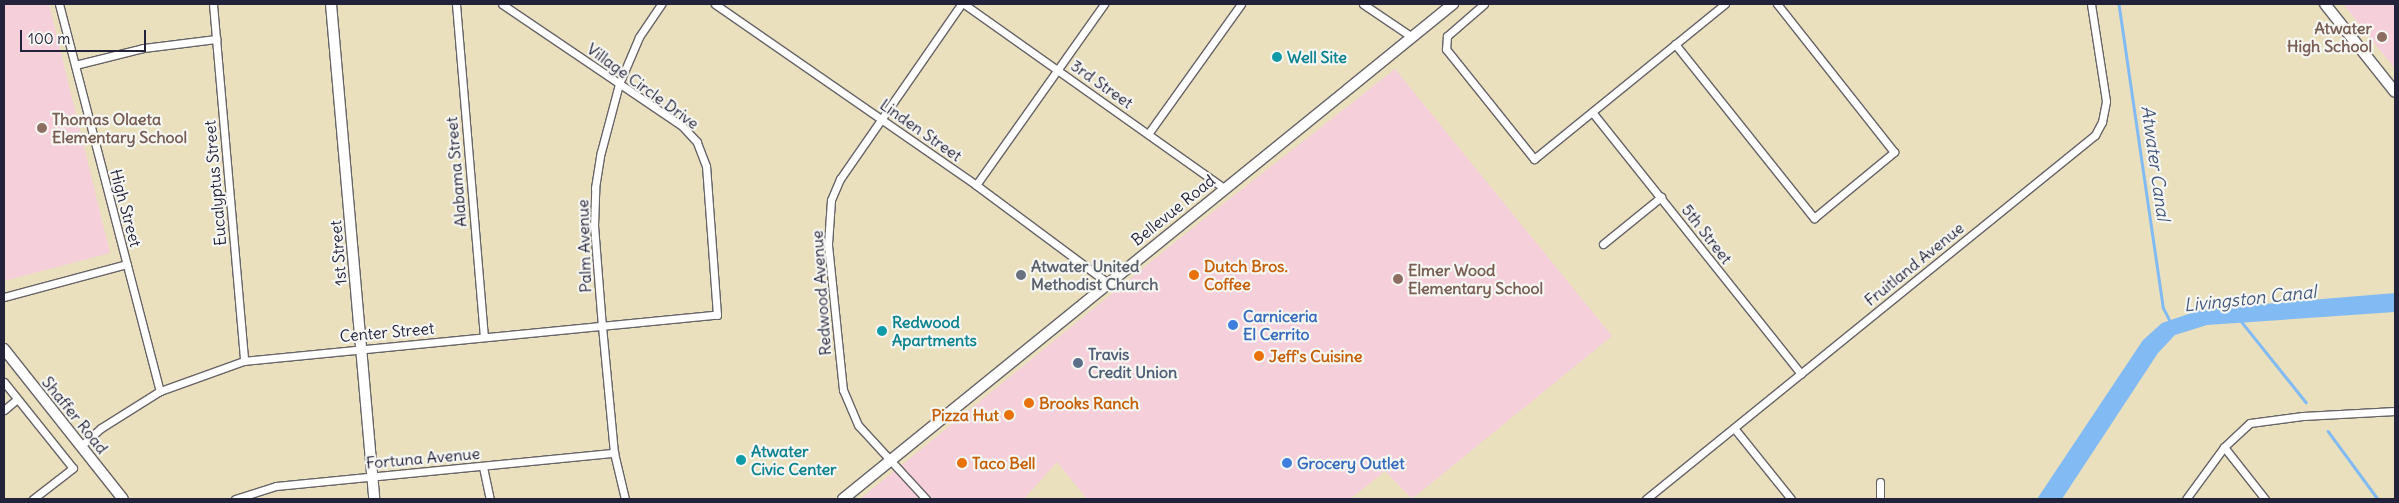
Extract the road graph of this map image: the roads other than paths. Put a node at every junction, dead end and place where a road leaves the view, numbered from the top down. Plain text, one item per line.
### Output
1 (59, 4) edge
2 (213, 4) edge
3 (331, 4) edge
4 (456, 4) edge
5 (502, 4) edge
6 (661, 4) edge
7 (715, 4) edge
8 (962, 4) edge
9 (1104, 4) edge
10 (1240, 4) edge
11 (1363, 4) edge
12 (1453, 4) edge
13 (1484, 4) edge
14 (1725, 4) edge
15 (1777, 4) edge
16 (2091, 4) edge
17 (2325, 4) edge
18 (1375, 7) edge
19 (1412, 37) junction
20 (216, 39) junction
21 (1675, 44) junction
22 (75, 65) junction
23 (1058, 70) junction
24 (619, 84) junction
25 (2395, 92) edge
26 (1592, 112) junction
27 (880, 119) junction
28 (1148, 134) junction
29 (976, 185) junction
30 (1224, 188) junction
31 (1661, 197) junction
32 (1603, 244) dead end
33 (127, 264) junction
34 (1108, 283) junction
35 (4, 297) edge
36 (717, 315) joint
37 (602, 327) junction
38 (484, 338) junction
39 (361, 348) junction
40 (4, 350) edge
41 (244, 361) junction
42 (1801, 374) junction
43 (4, 382) edge
44 (160, 390) junction
45 (17, 400) junction
46 (4, 410) edge
47 (2395, 411) edge
48 (1734, 428) junction
49 (81, 446) junction
50 (2224, 447) junction
51 (614, 453) junction
52 (890, 461) junction
53 (483, 467) junction
54 (372, 476) junction
55 (1880, 482) dead end
56 (33, 499) edge
57 (123, 499) edge
58 (235, 499) edge
59 (374, 499) edge
60 (490, 499) edge
61 (625, 499) edge
62 (843, 499) edge
63 (926, 499) edge
64 (1646, 499) edge
65 (1791, 499) edge
66 (1880, 499) edge
67 (2186, 499) edge
68 (2265, 499) edge

1 - 22 street, High Street
2 - 20 street, Eucalyptus Street
3 - 39 main road, 1st Street
4 - 38 street, Alabama Street
5 - 24 street, Village Circle Drive
6 - 24 street, Palm Avenue
7 - 27 street, Linden Street
8 - 23 street, 3rd Street
8 - 27 street, Redwood Avenue
9 - 23 street
10 - 28 street
11 - 18 street
12 - 19 main road, Bellevue Road
13 - 26 street
14 - 21 street
15 - 21 street
16 - 42 street, Fruitland Avenue
17 - 25 main road
18 - 19 street
19 - 30 main road, Bellevue Road
20 - 22 street
20 - 41 street, Eucalyptus Street
21 - 26 street
22 - 33 street, High Street
23 - 28 street, 3rd Street
23 - 29 street
24 - 36 street, Village Circle Drive
24 - 37 street, Palm Avenue
26 - 31 street, 5th Street
27 - 29 street, Linden Street
27 - 52 street, Redwood Avenue
28 - 30 street, 3rd Street
29 - 34 street, Linden Street
30 - 34 main road, Bellevue Road
31 - 32 street
31 - 42 street, 5th Street
33 - 35 street
33 - 44 street, High Street
34 - 52 main road, Bellevue Road
36 - 37 street, Center Street
37 - 38 street, Center Street
37 - 51 street, Palm Avenue
38 - 39 street, Center Street
39 - 41 street, Center Street
39 - 54 main road, 1st Street
40 - 49 main road, Shaffer Road
41 - 44 street, Center Street
42 - 48 street, Fruitland Avenue
43 - 45 street
44 - 49 street, Center Street
45 - 46 street
45 - 56 street
47 - 50 street
48 - 64 street, Fruitland Avenue
48 - 65 street
49 - 57 main road, Shaffer Road
50 - 67 street
50 - 68 street
51 - 53 street, Fortuna Avenue
51 - 61 street, Palm Avenue
52 - 62 main road, Bellevue Road
52 - 63 street, Redwood Avenue
53 - 54 street, Fortuna Avenue
53 - 60 street
54 - 58 street, Fortuna Avenue
54 - 59 main road, 1st Street
55 - 66 street

